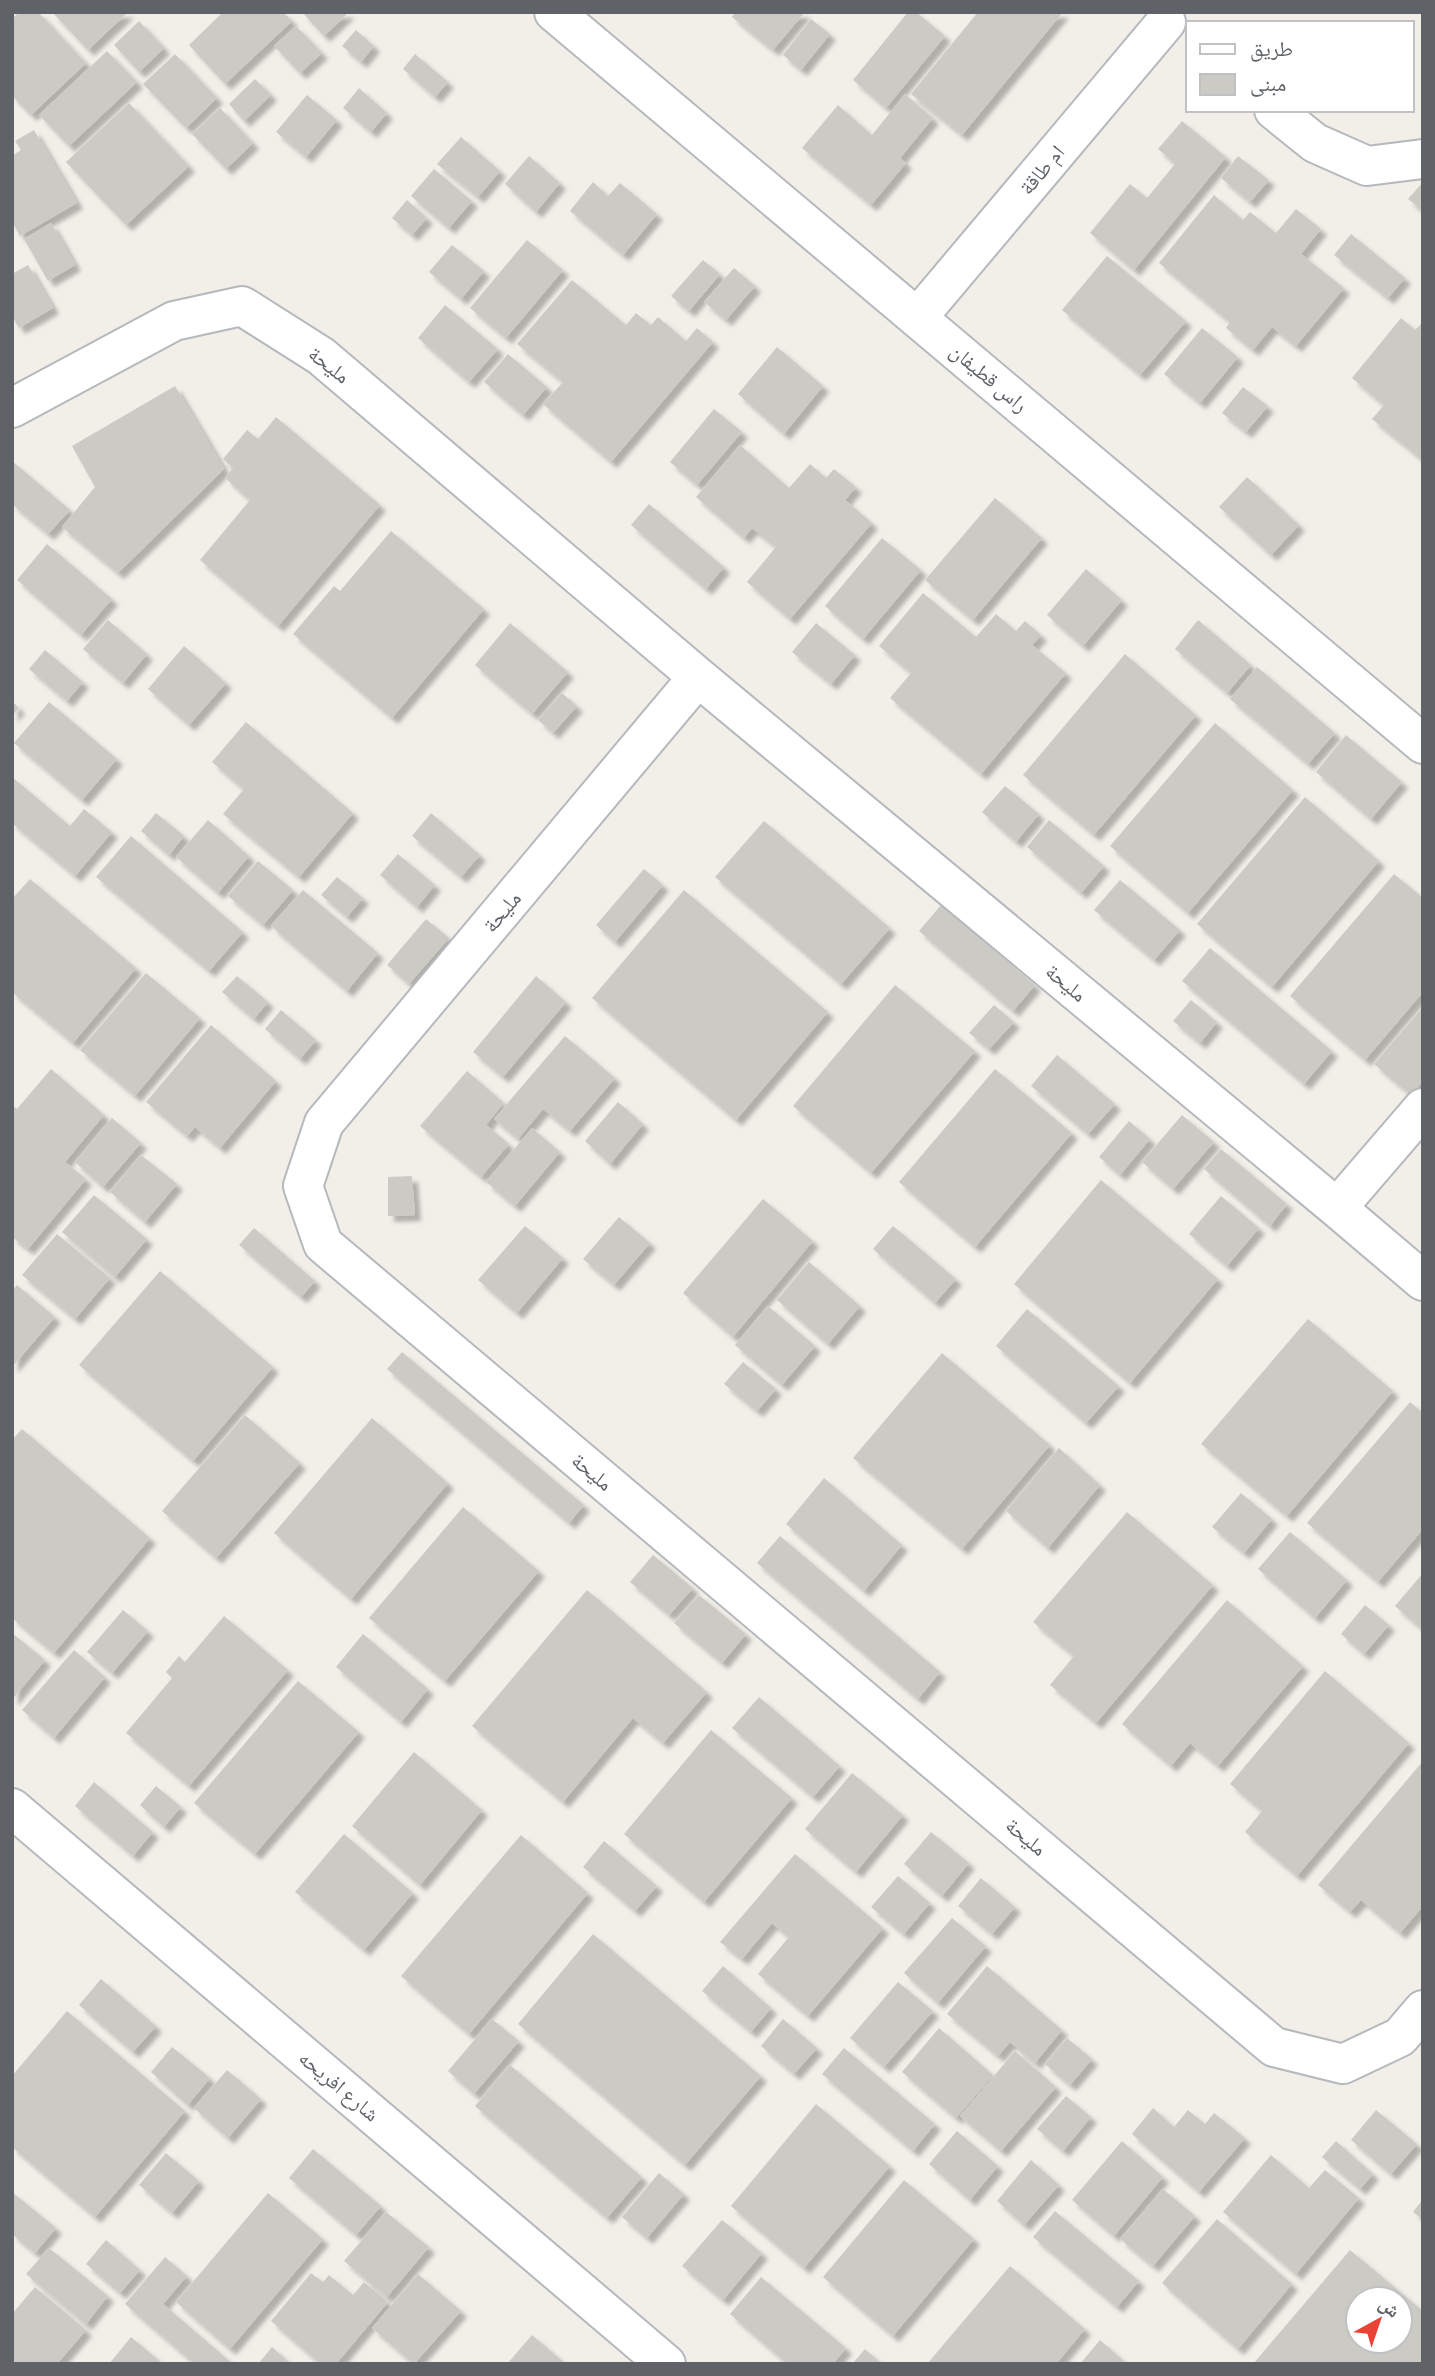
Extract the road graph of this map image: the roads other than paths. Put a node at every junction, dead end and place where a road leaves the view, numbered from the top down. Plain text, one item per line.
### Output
1 (554, 12) edge
2 (1170, 25) edge
3 (1276, 112) edge
4 (1423, 159) edge
5 (918, 318) junction
6 (12, 408) edge
7 (698, 677) junction
8 (1423, 744) edge
9 (1423, 1108) edge
10 (1337, 1208) junction
11 (1423, 1282) edge
12 (12, 1808) edge
13 (1423, 2010) edge
14 (666, 2364) edge

1 - 5 street, راس قطيفان
2 - 5 street, ام طاقة
3 - 4 street
5 - 8 street, راس قطيفان
6 - 7 street, مليحة
7 - 10 street, مليحة
7 - 13 street, مليحة
9 - 10 street
10 - 11 street, مليحة
12 - 14 street, شارع افريحه

